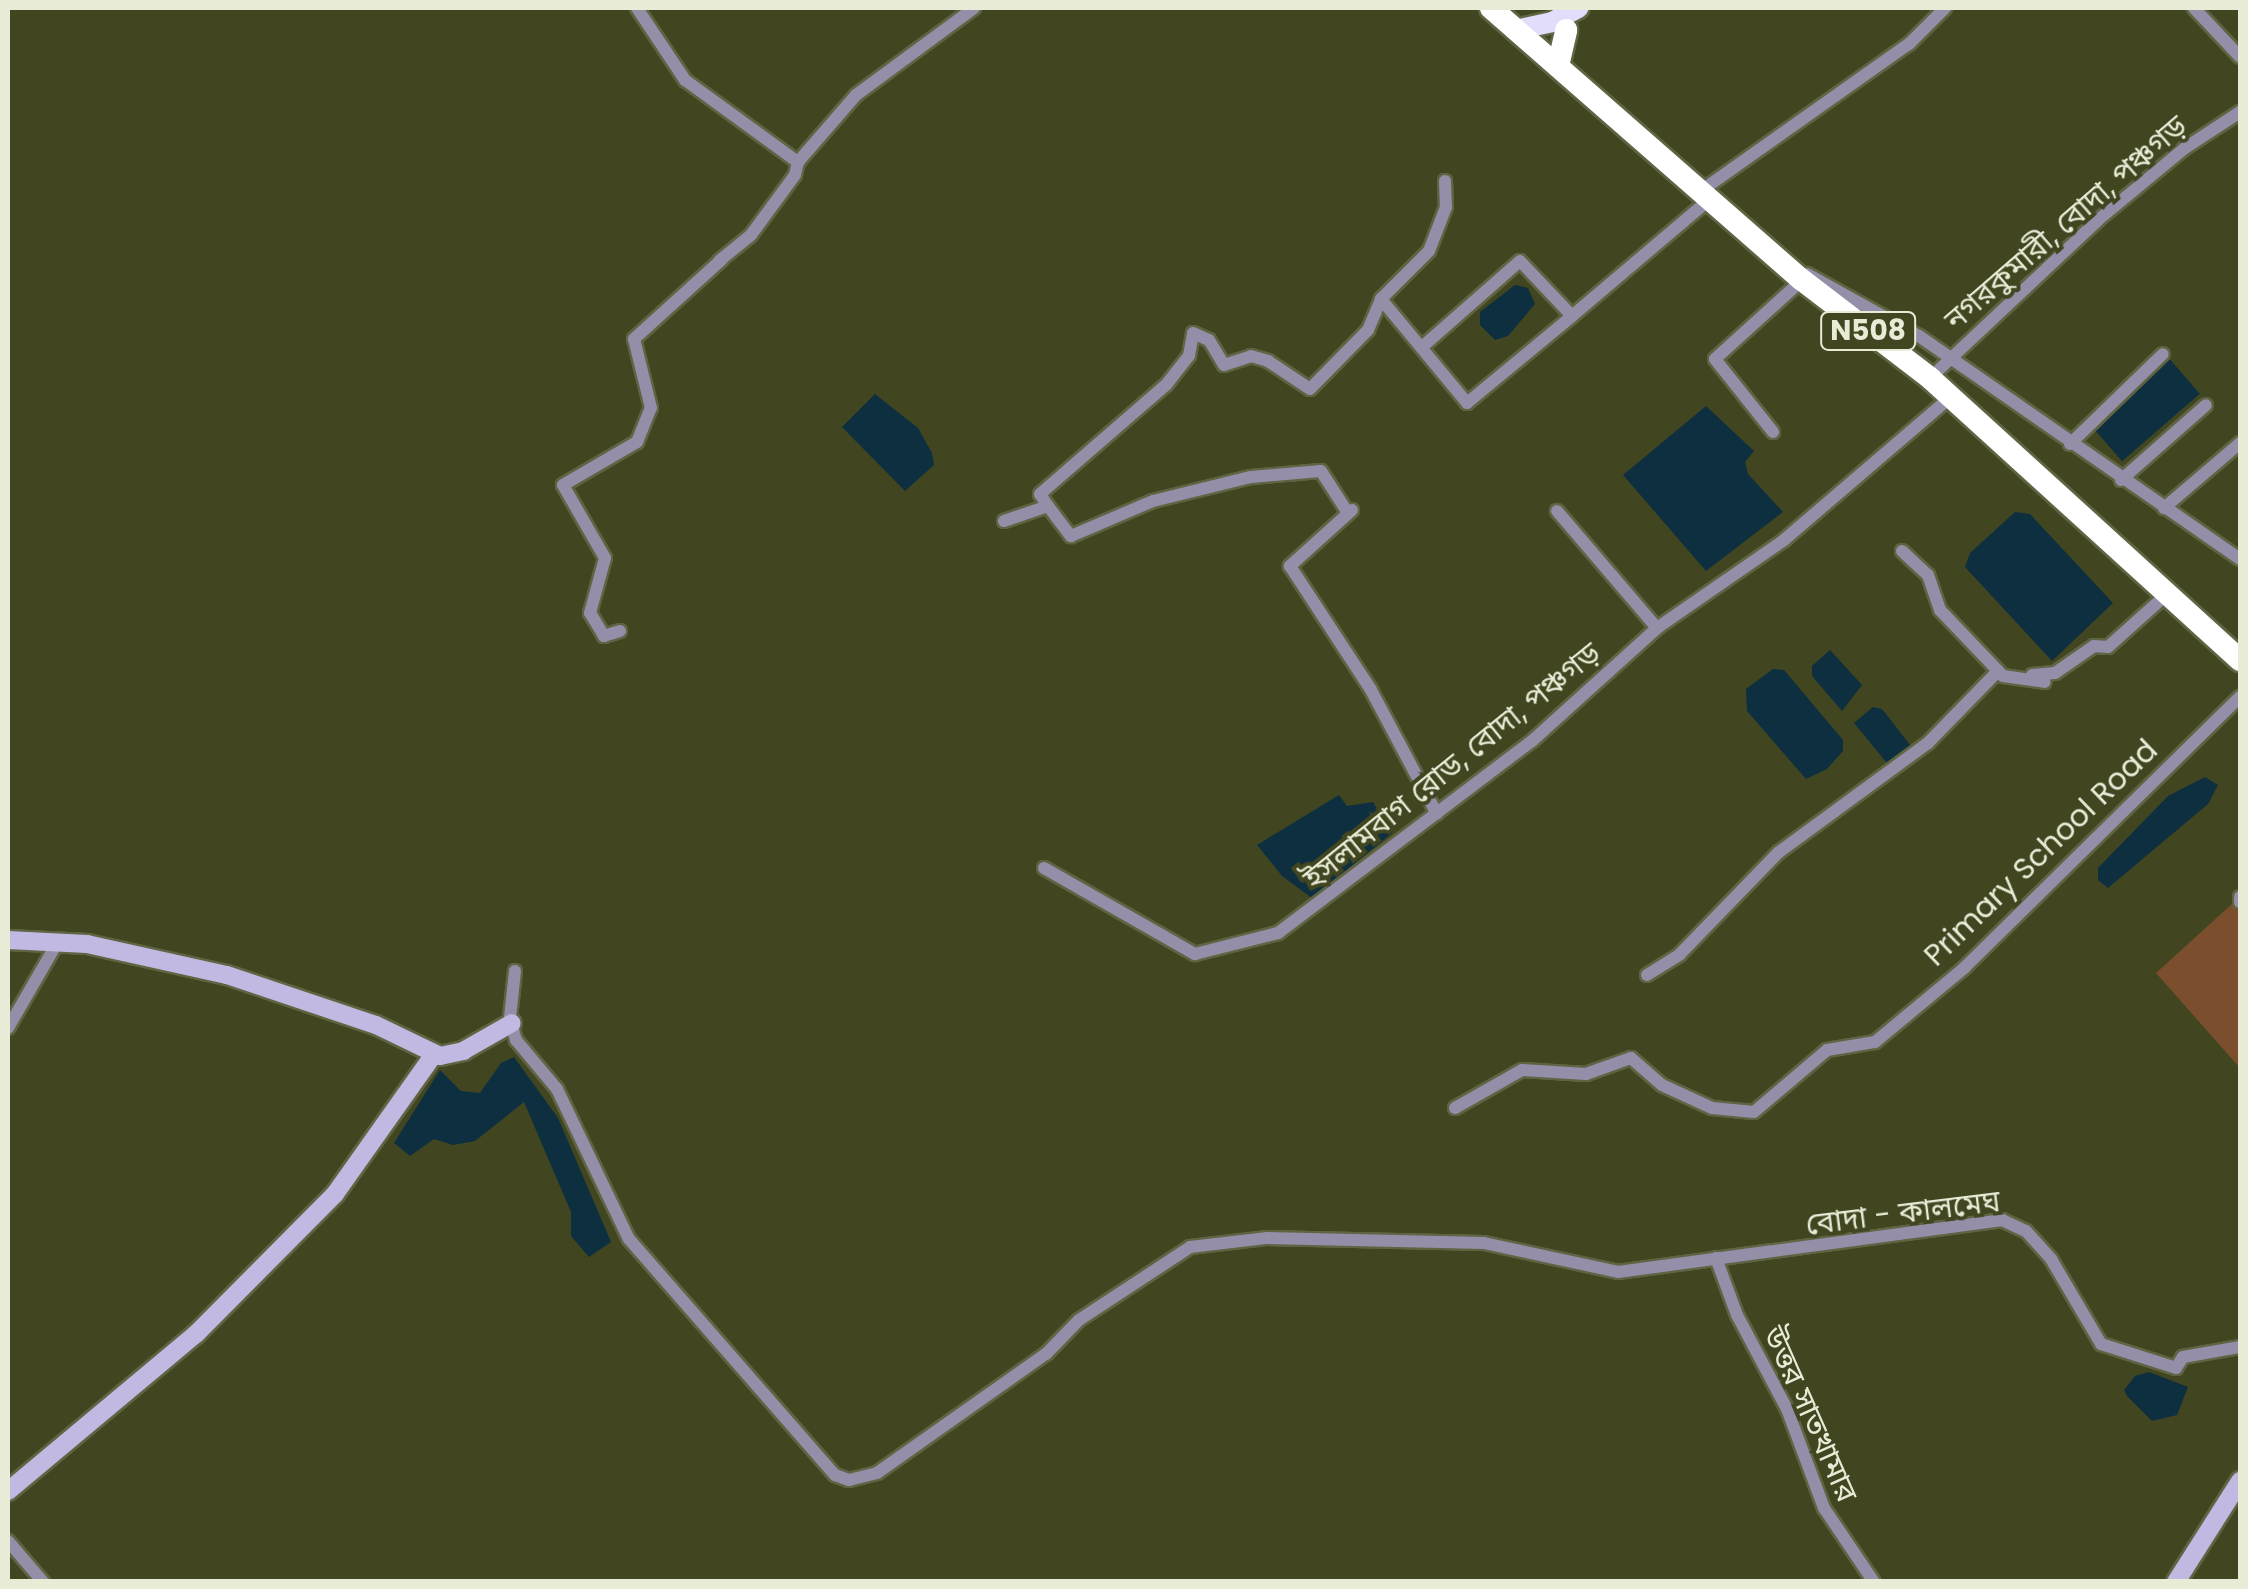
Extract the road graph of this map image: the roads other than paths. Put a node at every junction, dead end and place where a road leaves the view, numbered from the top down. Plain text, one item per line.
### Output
1 (637, 8) edge
2 (974, 8) edge
3 (1491, 8) edge
4 (1582, 8) edge
5 (1944, 8) edge
6 (2194, 8) edge
7 (1515, 30) junction
8 (1566, 30) junction
9 (1536, 47) junction
10 (2240, 57) edge
11 (1558, 66) junction
12 (2240, 112) edge
13 (798, 162) junction
14 (1445, 181) dead end
15 (1706, 195) junction
16 (1782, 262) junction
17 (1802, 280) junction
18 (1381, 299) junction
19 (1572, 316) junction
20 (1422, 347) dead end
21 (2163, 354) dead end
22 (1949, 358) junction
23 (1930, 378) junction
24 (1952, 397) junction
25 (2206, 405) dead end
26 (1774, 432) dead end
27 (2240, 443) edge
28 (2070, 444) junction
29 (2122, 480) junction
30 (1044, 500) junction
31 (2164, 508) junction
32 (1557, 511) dead end
33 (1004, 522) dead end
34 (1902, 551) dead end
35 (2240, 559) edge
36 (2167, 594) junction
37 (1657, 628) junction
38 (620, 631) dead end
39 (2240, 660) edge
40 (1998, 671) junction
41 (2018, 679) junction
42 (2045, 682) dead end
43 (2240, 697) edge
44 (1437, 814) junction
45 (1044, 868) dead end
46 (8, 940) edge
47 (57, 943) junction
48 (515, 972) dead end
49 (1648, 975) dead end
50 (512, 1023) junction
51 (8, 1028) edge
52 (434, 1054) junction
53 (1455, 1108) dead end
54 (1716, 1258) junction
55 (2240, 1347) edge
56 (2240, 1481) edge
57 (8, 1491) edge
58 (8, 1541) edge
59 (44, 1582) edge
60 (1874, 1582) edge
61 (2176, 1582) edge

1 - 13 street
2 - 13 street
3 - 7 highway, N508
4 - 7 main road
4 - 8 main road
5 - 15 street
6 - 10 street
7 - 9 highway, N508
8 - 9 main road
8 - 11 highway
9 - 11 highway, N508
11 - 15 highway, N508
12 - 22 street, নগরকুমারী, বোদা, পঞ্চগড়
13 - 38 street
14 - 18 street
15 - 16 highway, N508
15 - 19 street
16 - 17 highway, N508
16 - 22 street
17 - 23 highway, N508
17 - 26 street
18 - 19 street
18 - 30 street
19 - 20 street
21 - 28 street
22 - 23 street, নগরকুমারী, বোদা, পঞ্চগড়
22 - 28 street
23 - 24 highway, N508
24 - 36 highway, N508
24 - 37 street, ইসলামবাগ রোড, বোদা, পঞ্চগড়
25 - 29 street
27 - 31 street
28 - 29 street
29 - 31 street
30 - 33 street
30 - 44 street
31 - 35 street
32 - 37 street
34 - 40 street
36 - 39 highway, N508
36 - 41 street
37 - 44 street, ইসলামবাগ রোড, বোদা, পঞ্চগড়
40 - 41 street
40 - 49 street
41 - 42 street
43 - 53 street, Primary School Road
44 - 45 street, ইসলামবাগ রোড, বোদা, পঞ্চগড়
46 - 47 street
47 - 51 street
47 - 52 street
48 - 50 street
50 - 52 street
50 - 54 street, বোদা - কালমেঘ
52 - 57 street
54 - 55 street, বোদা - কালমেঘ
54 - 60 street, উত্তর সাতখামার
56 - 61 street
58 - 59 street

